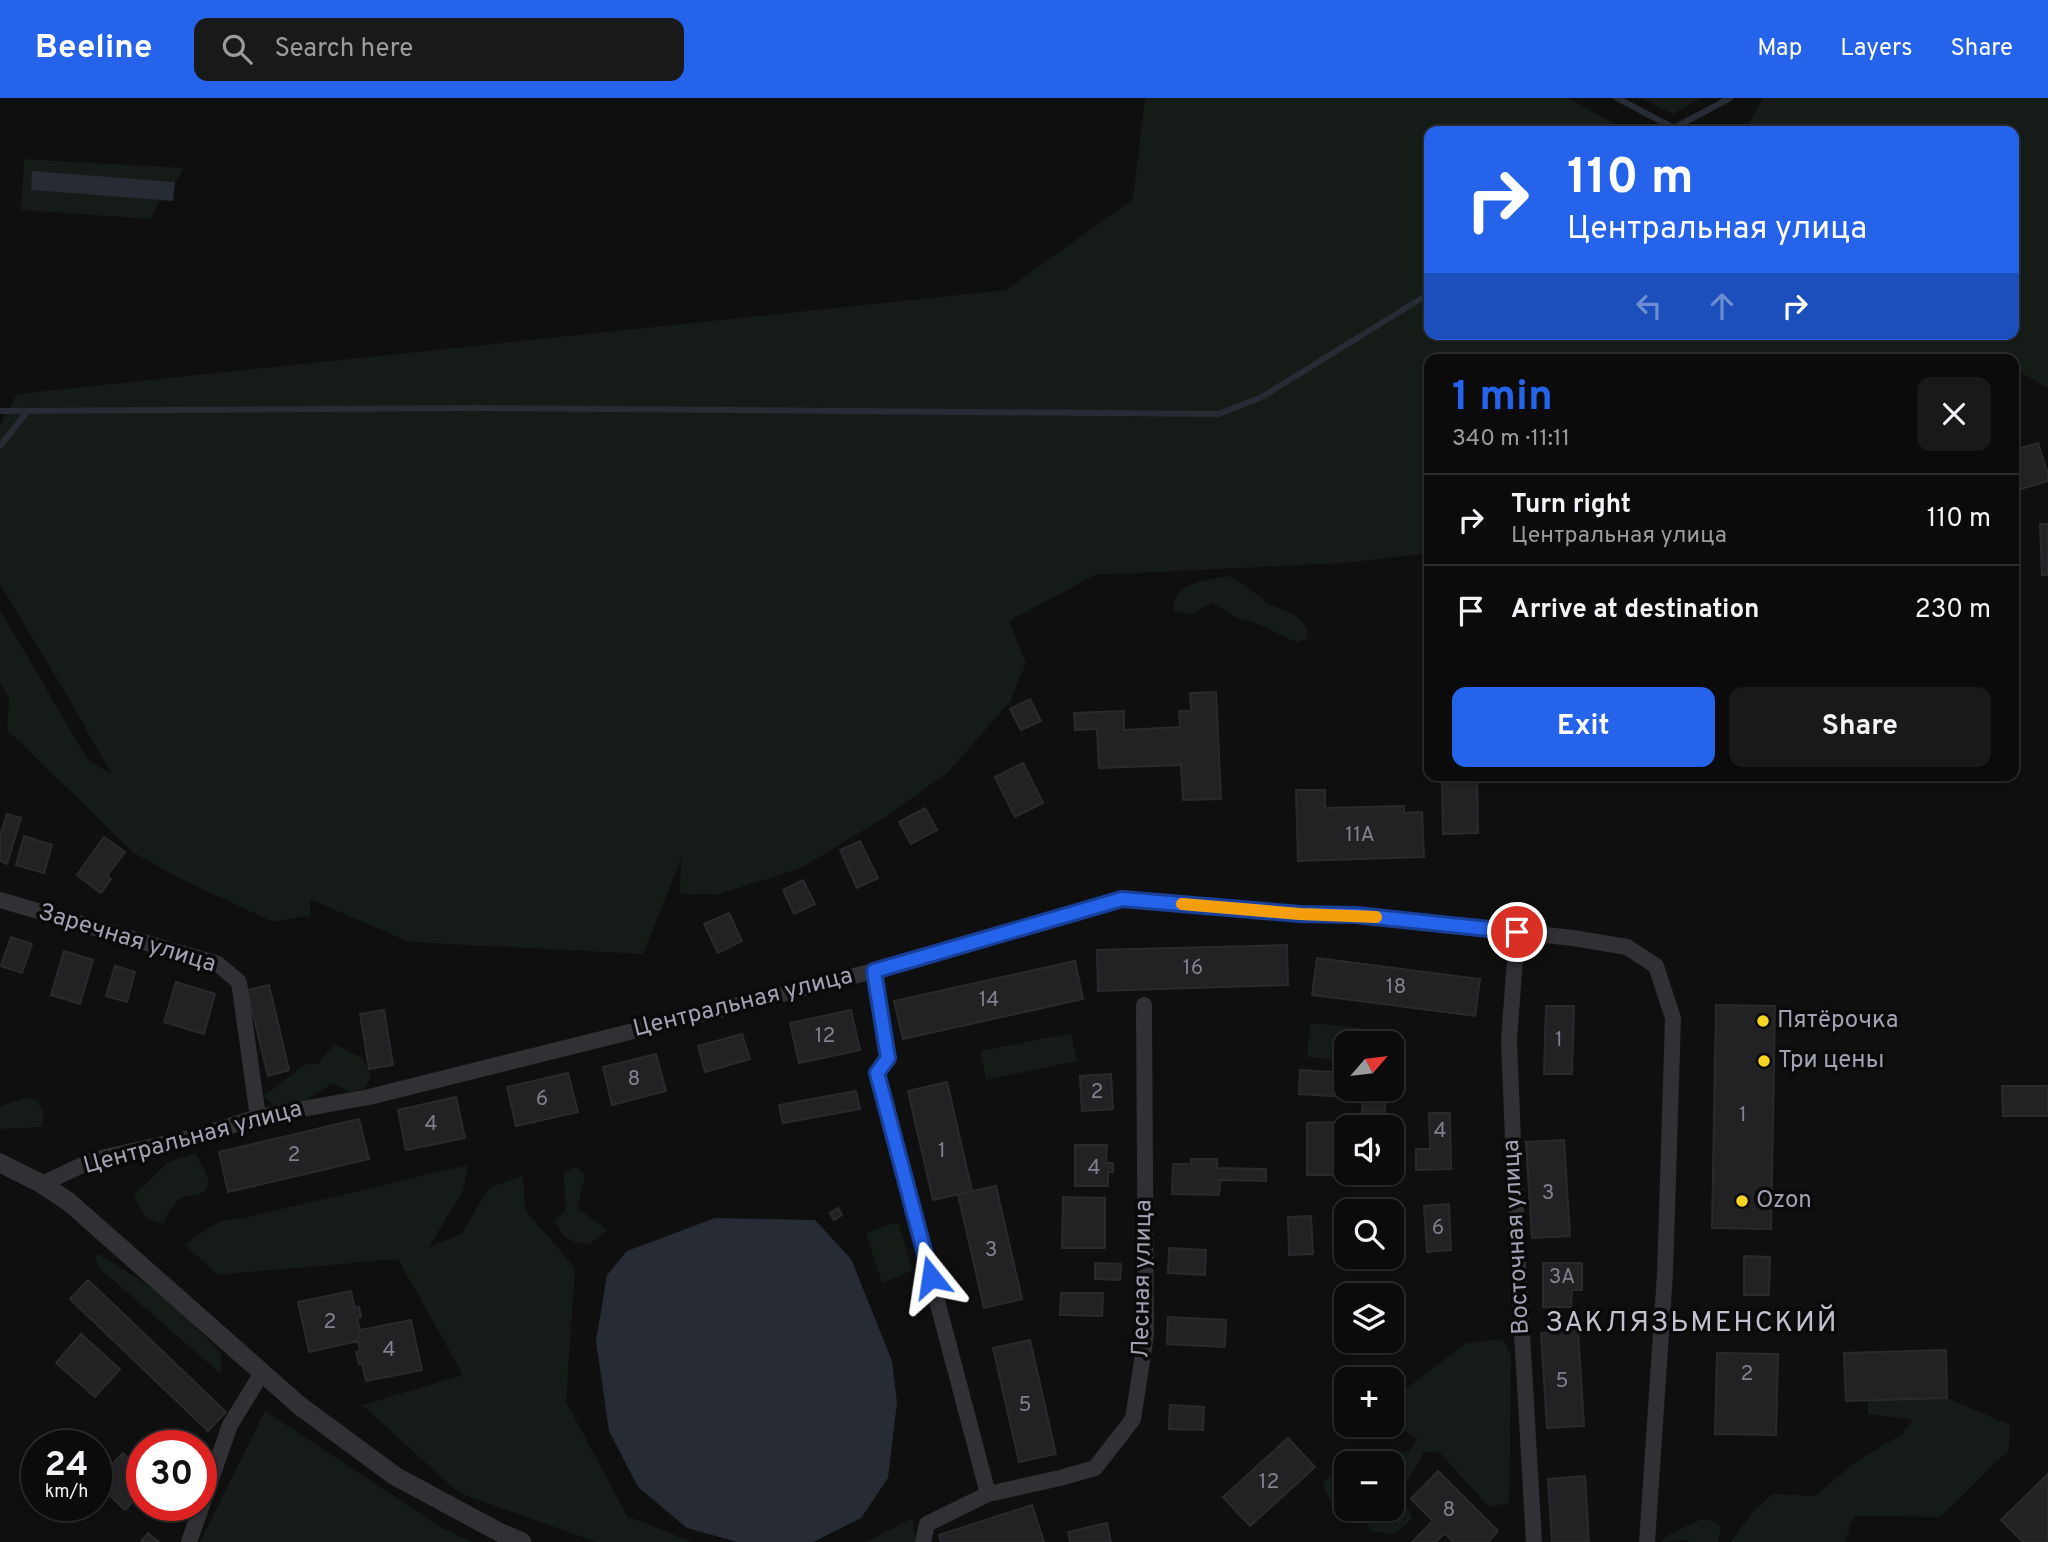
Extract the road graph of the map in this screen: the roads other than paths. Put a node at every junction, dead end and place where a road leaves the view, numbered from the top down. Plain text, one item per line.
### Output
1 (0, 900) edge
2 (1517, 932) junction
3 (874, 971) junction
4 (1144, 1006) dead end
5 (258, 1117) junction
6 (0, 1163) edge
7 (42, 1184) junction
8 (262, 1373) junction
9 (988, 1494) junction
10 (189, 1542) edge
11 (522, 1542) edge
12 (923, 1542) edge
13 (1534, 1542) edge
14 (1647, 1542) edge

1 - 5 street, Заречная улица
2 - 3 street, Центральная улица
2 - 13 street, Восточная улица
2 - 14 street, Центральная улица
3 - 5 street, Центральная улица
3 - 9 street
4 - 9 street, Лесная улица
5 - 7 street, Центральная улица
6 - 7 street
7 - 8 street
8 - 10 street
8 - 11 street
9 - 12 street, Лесная улица

